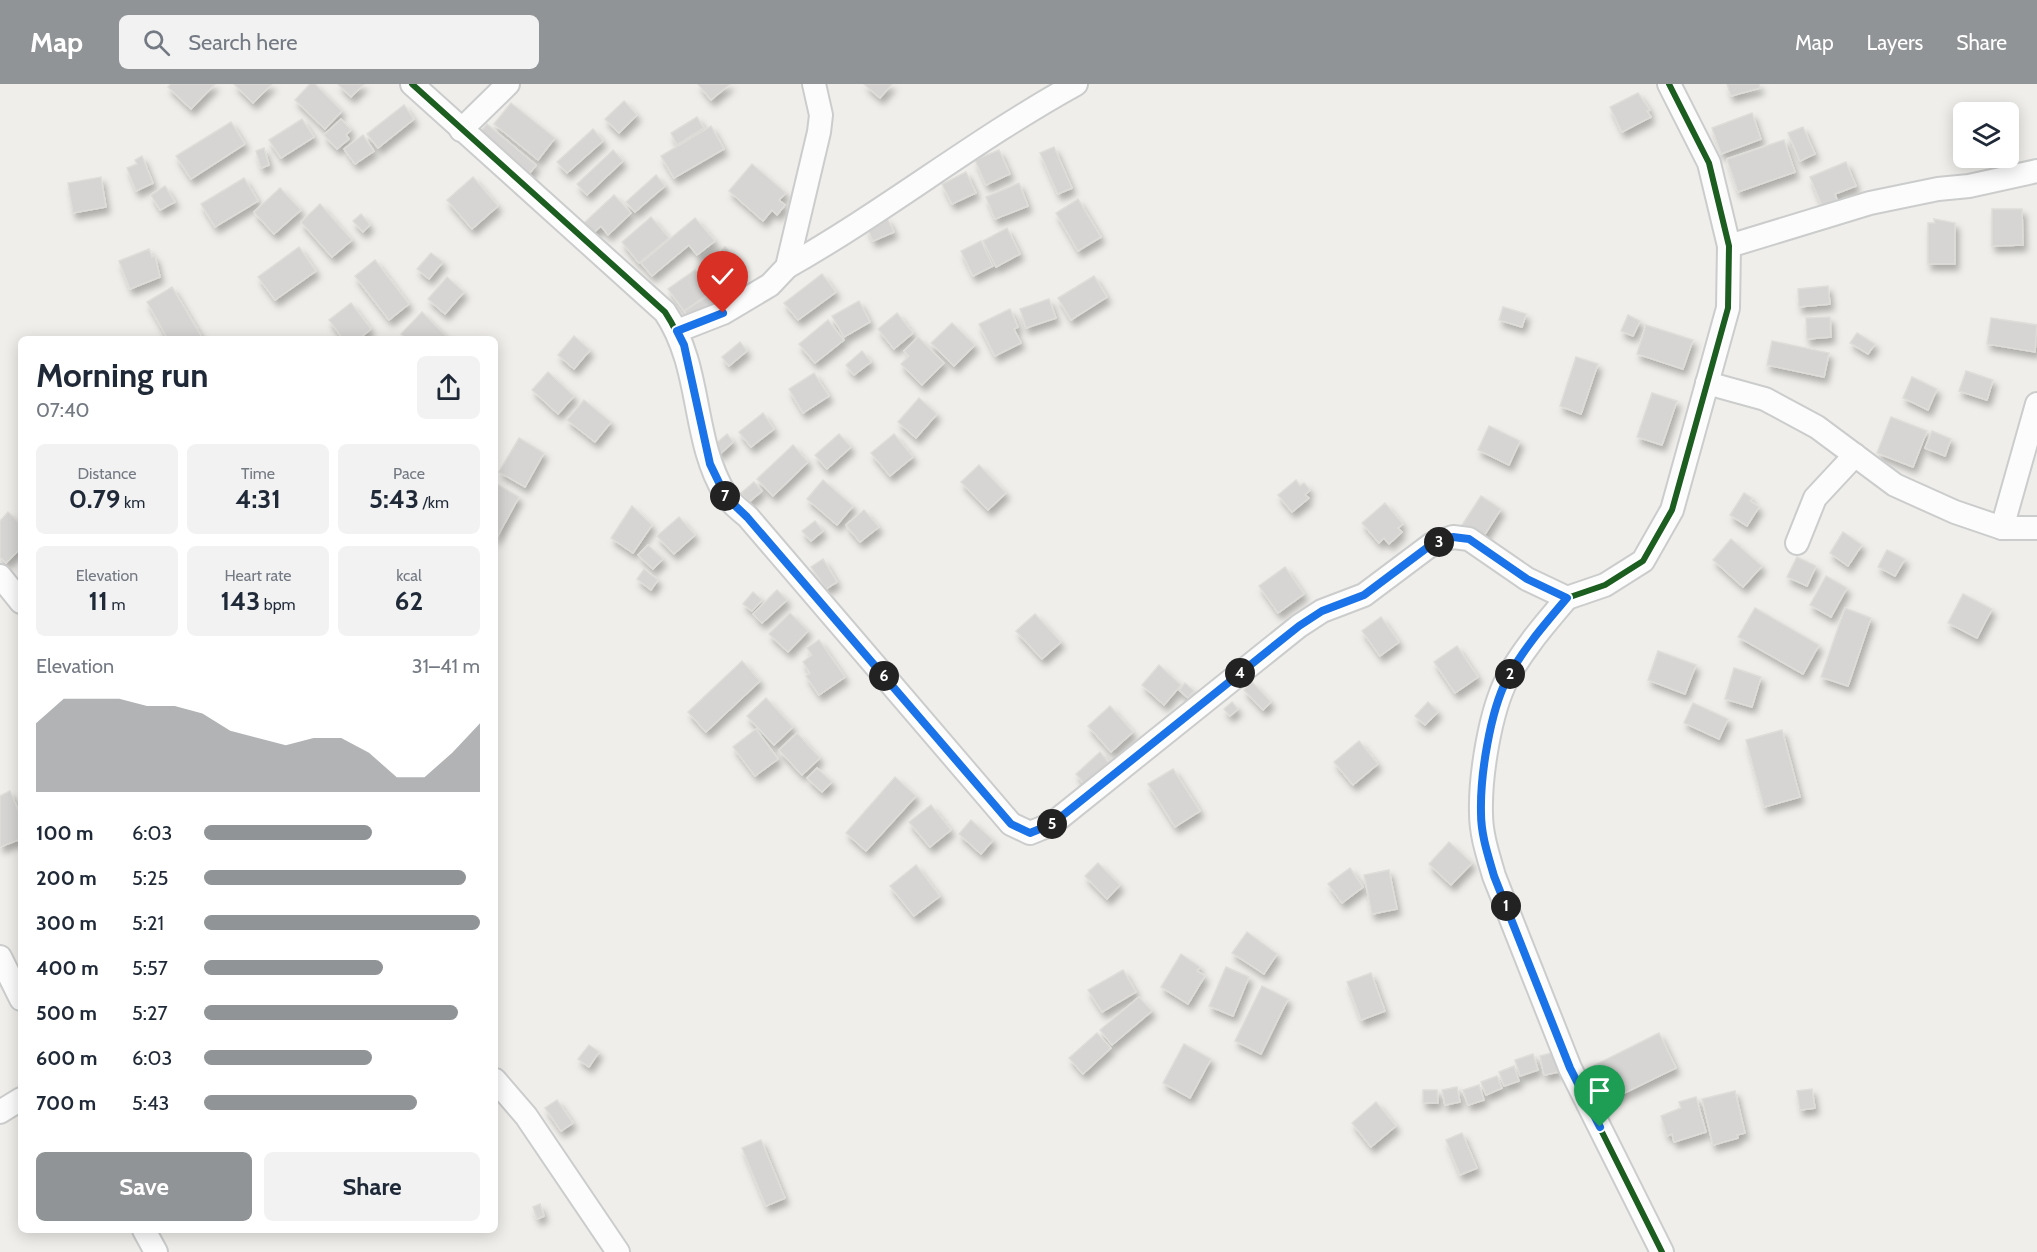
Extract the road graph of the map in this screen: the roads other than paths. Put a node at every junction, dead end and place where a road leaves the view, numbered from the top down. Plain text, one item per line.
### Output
1 (412, 84) edge
2 (508, 84) edge
3 (814, 84) edge
4 (1076, 84) edge
5 (1669, 84) edge
6 (461, 130) junction
7 (2037, 171) edge
8 (1729, 246) junction
9 (787, 267) junction
10 (677, 331) junction
11 (1707, 383) junction
12 (2037, 404) edge
13 (1855, 455) junction
14 (2002, 528) junction
15 (2037, 528) edge
16 (1797, 543) dead end
17 (0, 576) edge
18 (18, 598) edge
19 (1567, 598) junction
20 (0, 957) edge
21 (18, 993) edge
22 (498, 1083) edge
23 (18, 1101) edge
24 (0, 1112) edge
25 (146, 1233) edge
26 (156, 1252) edge
27 (618, 1252) edge
28 (1662, 1252) edge

1 - 6 street
2 - 6 street
3 - 9 street
4 - 9 street
5 - 8 street
6 - 10 street
7 - 8 street
8 - 11 street
9 - 10 street
10 - 19 street
11 - 13 street
11 - 19 street
12 - 14 street
13 - 14 street
13 - 16 street
14 - 15 street
17 - 18 street
19 - 28 street
20 - 21 street
22 - 27 street
23 - 24 street
25 - 26 street

